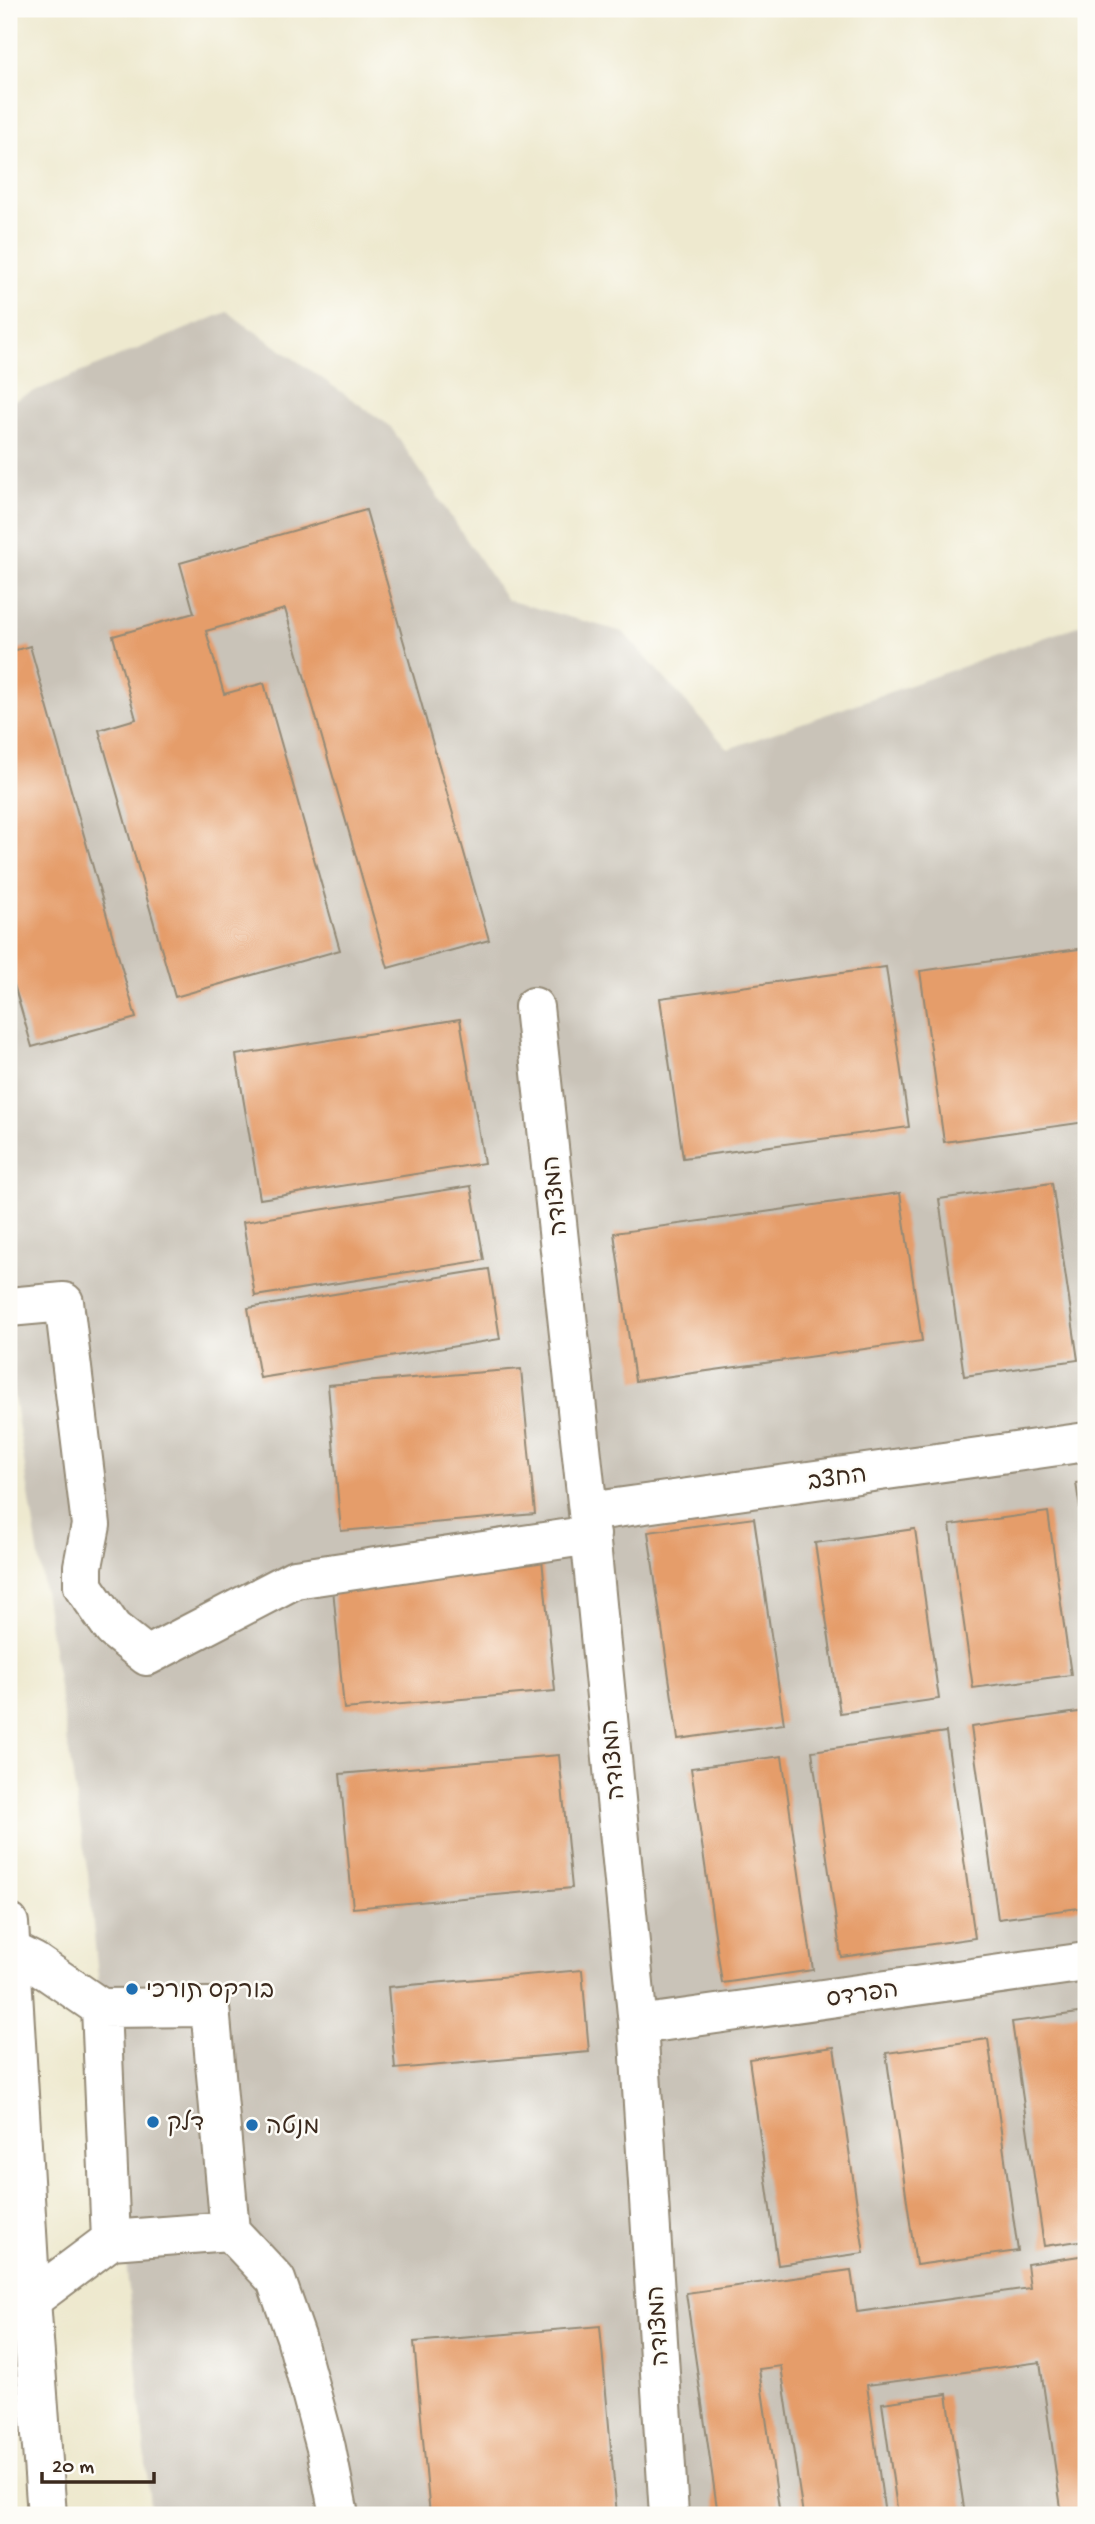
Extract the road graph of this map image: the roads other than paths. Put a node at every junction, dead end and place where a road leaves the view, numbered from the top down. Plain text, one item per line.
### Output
1 (534, 1007) dead end
2 (9, 1307) edge
3 (1086, 1443) edge
4 (589, 1523) junction
5 (10, 1937) edge
6 (1086, 1962) edge
7 (101, 2008) junction
8 (638, 2025) junction
9 (230, 2231) junction
10 (111, 2240) junction
11 (31, 2300) junction
12 (47, 2515) edge
13 (339, 2515) edge
14 (669, 2515) edge

1 - 4 main road, המצודה
2 - 4 main road, החצב
3 - 4 main road, החצב
4 - 8 main road, המצודה
5 - 7 main road
5 - 11 main road
6 - 8 main road, הפרדס
7 - 9 main road
7 - 10 main road
8 - 14 main road, המצודה
9 - 10 main road
9 - 13 main road
10 - 11 main road
11 - 12 main road

